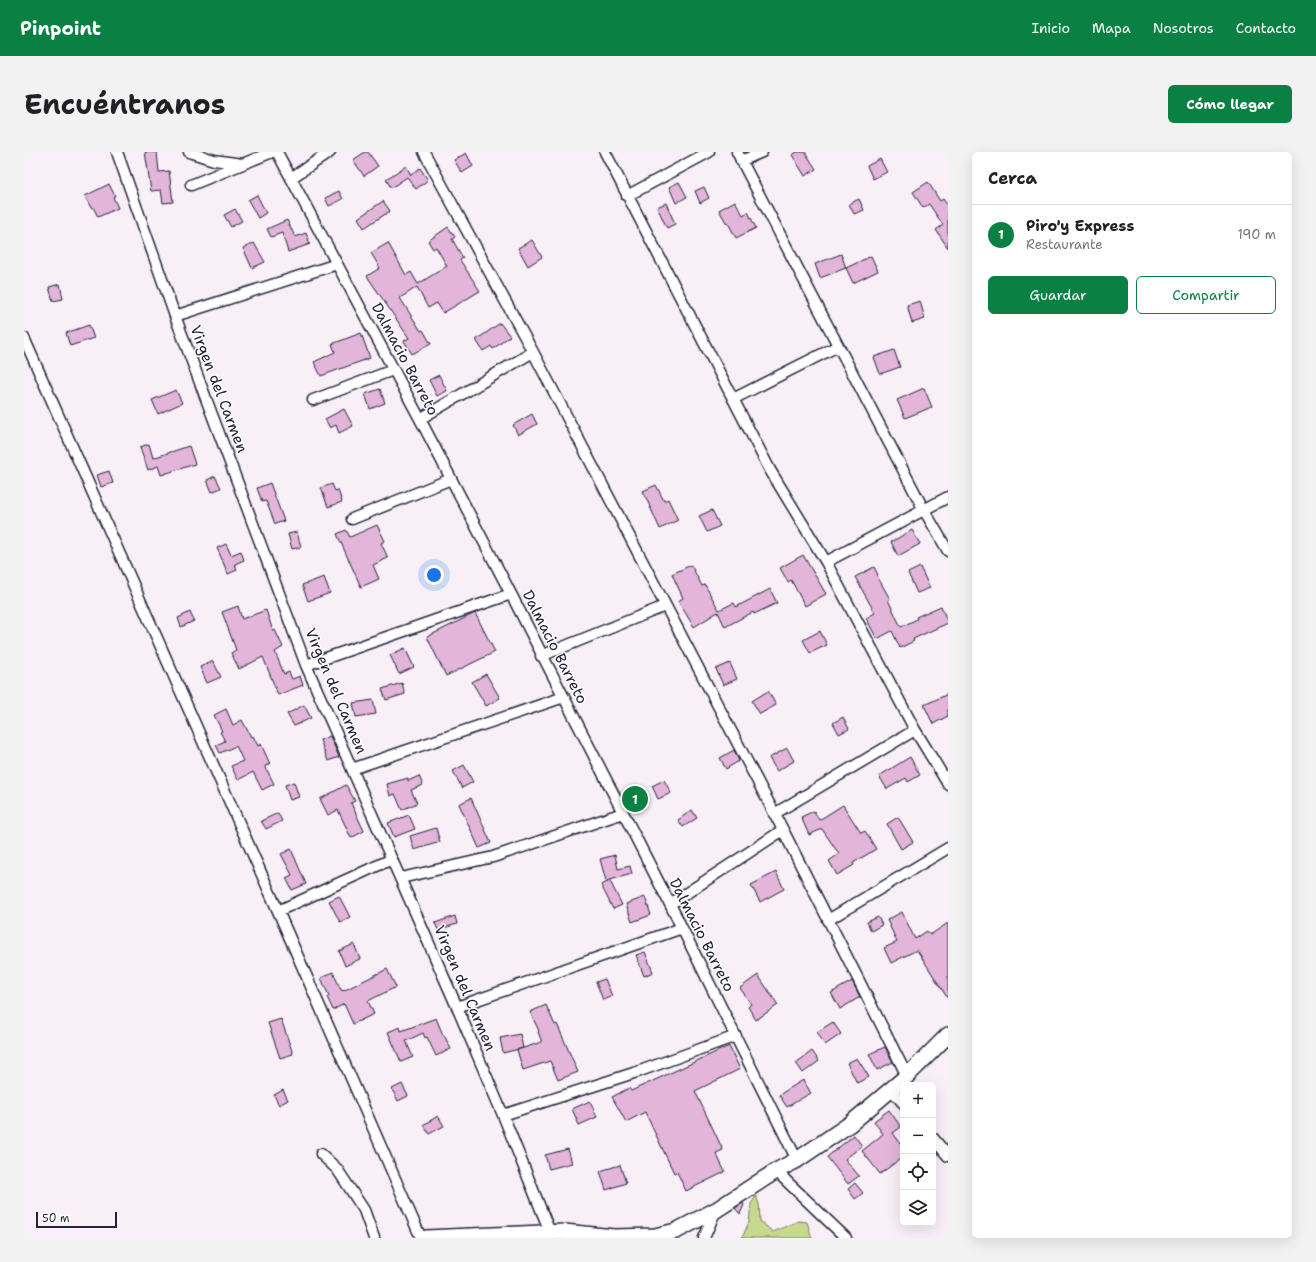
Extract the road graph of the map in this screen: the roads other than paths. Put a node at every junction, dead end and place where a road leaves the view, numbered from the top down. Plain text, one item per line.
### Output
1 (117, 152) edge
2 (189, 152) edge
3 (272, 152) edge
4 (277, 152) edge
5 (330, 152) edge
6 (424, 152) edge
7 (605, 152) edge
8 (709, 152) edge
9 (762, 152) edge
10 (739, 156) edge
11 (242, 164) junction
12 (291, 178) junction
13 (192, 185) dead end
14 (627, 196) junction
15 (337, 264) junction
16 (175, 316) junction
17 (24, 338) edge
18 (838, 346) junction
19 (533, 352) junction
20 (393, 370) junction
21 (733, 399) junction
22 (313, 400) dead end
23 (420, 419) junction
24 (451, 479) junction
25 (948, 497) edge
26 (924, 510) junction
27 (352, 518) dead end
28 (948, 550) edge
29 (826, 562) junction
30 (511, 594) junction
31 (665, 606) junction
32 (541, 656) junction
33 (306, 665) junction
34 (564, 697) junction
35 (915, 730) junction
36 (352, 769) junction
37 (947, 779) edge
38 (623, 813) junction
39 (774, 814) junction
40 (783, 830) junction
41 (948, 848) edge
42 (392, 859) junction
43 (400, 878) junction
44 (670, 904) junction
45 (278, 911) junction
46 (828, 920) junction
47 (682, 928) junction
48 (457, 1007) junction
49 (948, 1035) edge
50 (736, 1036) junction
51 (907, 1076) junction
52 (891, 1089) junction
53 (900, 1099) edge
54 (503, 1115) junction
55 (936, 1142) edge
56 (321, 1154) dead end
57 (948, 1156) edge
58 (796, 1160) junction
59 (776, 1171) junction
60 (716, 1210) junction
61 (550, 1232) junction
62 (614, 1237) edge
63 (374, 1238) edge
64 (421, 1238) edge
65 (426, 1238) edge
66 (704, 1238) edge
67 (846, 1238) edge

1 - 16 street, Virgen del Carmen
2 - 11 street
3 - 11 street
4 - 12 street, Dalmacio Barreto
5 - 12 street
6 - 19 street
7 - 14 street
8 - 14 street
9 - 10 street
10 - 18 street
11 - 13 street
12 - 15 street, Dalmacio Barreto
14 - 21 street
15 - 16 street
15 - 20 street, Dalmacio Barreto
16 - 33 street, Virgen del Carmen
17 - 45 street
18 - 21 street
18 - 26 street
19 - 23 street
19 - 31 street
20 - 22 street
20 - 23 street, Dalmacio Barreto
21 - 29 street
23 - 24 street, Dalmacio Barreto
24 - 27 street
24 - 30 street, Dalmacio Barreto
25 - 26 street
26 - 28 street
26 - 29 street
29 - 35 street
30 - 32 street, Dalmacio Barreto
30 - 33 street
31 - 32 street
31 - 39 street
32 - 34 street, Dalmacio Barreto
33 - 36 street, Virgen del Carmen
34 - 36 street
34 - 38 street, Dalmacio Barreto
35 - 37 street
35 - 39 street
36 - 42 street, Virgen del Carmen
38 - 43 street
38 - 44 street, Dalmacio Barreto
39 - 40 street
40 - 44 street
40 - 46 street
41 - 46 street
42 - 43 street, Virgen del Carmen
42 - 45 street
43 - 48 street, Virgen del Carmen
44 - 47 street, Dalmacio Barreto
45 - 64 street
46 - 51 street
47 - 48 street
47 - 50 street, Dalmacio Barreto
48 - 54 street, Virgen del Carmen
49 - 51 main road
50 - 54 street
50 - 58 street, Dalmacio Barreto
51 - 52 main road
52 - 53 street
52 - 58 main road
54 - 61 street, Virgen del Carmen
55 - 57 street
56 - 63 street
58 - 59 main road
59 - 60 main road
59 - 67 street
60 - 62 main road
60 - 66 street
61 - 62 main road
61 - 65 main road

